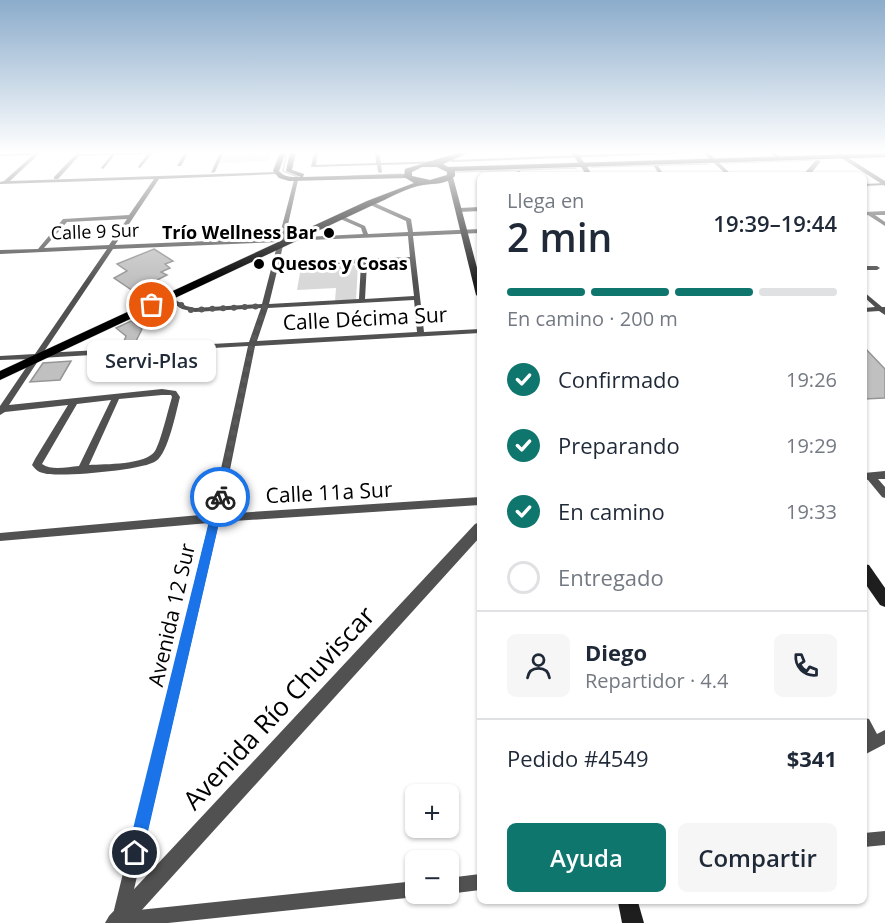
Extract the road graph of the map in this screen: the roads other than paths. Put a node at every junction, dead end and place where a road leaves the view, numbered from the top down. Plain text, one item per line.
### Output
1 (145, 195) edge
2 (292, 195) edge
3 (377, 195) edge
4 (390, 195) edge
5 (456, 195) edge
6 (370, 203) junction
7 (477, 209) edge
8 (459, 210) junction
9 (885, 213) edge
10 (867, 214) edge
11 (130, 217) junction
12 (340, 217) junction
13 (885, 225) edge
14 (464, 231) junction
15 (477, 231) edge
16 (411, 234) junction
17 (366, 236) junction
18 (295, 238) junction
19 (280, 242) junction
20 (110, 246) junction
21 (40, 250) junction
22 (0, 252) edge
23 (413, 259) junction
24 (364, 261) junction
25 (276, 265) junction
26 (867, 268) edge
27 (877, 268) dead end
28 (477, 283) edge
29 (867, 296) edge
30 (168, 298) junction
31 (417, 298) junction
32 (362, 301) junction
33 (265, 306) junction
34 (867, 310) edge
35 (884, 310) edge
36 (477, 331) edge
37 (421, 334) junction
38 (252, 344) junction
39 (39, 355) junction
40 (0, 358) edge
41 (0, 370) edge
42 (0, 376) edge
43 (117, 396) junction
44 (73, 402) junction
45 (1, 410) edge
46 (82, 470) junction
47 (885, 475) edge
48 (867, 476) edge
49 (885, 494) edge
50 (477, 501) edge
51 (215, 518) junction
52 (477, 531) edge
53 (0, 537) edge
54 (867, 574) edge
55 (885, 600) edge
56 (885, 838) edge
57 (867, 840) edge
58 (477, 882) edge
59 (459, 885) edge
60 (405, 891) edge
61 (628, 904) edge
62 (118, 921) edge
63 (633, 923) edge

1 - 11 street
2 - 19 street, Avenida 12 Sur
3 - 19 main road
4 - 6 main road
5 - 8 main road
6 - 12 main road
6 - 16 street
7 - 8 street
8 - 14 main road
9 - 10 street
10 - 13 street
11 - 20 street
11 - 21 street
12 - 17 street
12 - 18 main road
14 - 15 street
14 - 16 street
14 - 28 main road
16 - 17 street
16 - 23 street
17 - 18 street
18 - 19 main road
19 - 20 street, Calle 9 Sur
19 - 25 street, Avenida 12 Sur
19 - 30 main road
19 - 39 main road
20 - 21 street, Calle 9 Sur
20 - 39 street
21 - 22 street, Calle 9 Sur
23 - 24 street
23 - 31 street
24 - 25 street
24 - 32 street
25 - 33 street, Avenida 12 Sur
26 - 27 street
29 - 35 street
30 - 33 street
30 - 39 main road
31 - 32 street
31 - 37 street
32 - 33 street
33 - 38 street, Avenida 12 Sur
34 - 35 street
36 - 37 street, Calle Décima Sur
37 - 38 street, Calle Décima Sur
38 - 39 street, Calle Décima Sur
38 - 51 street, Avenida 12 Sur
39 - 40 street, Calle Décima Sur
39 - 41 main road
39 - 42 main road
39 - 45 street
43 - 44 street
43 - 46 street
43 - 46 street
44 - 45 street
44 - 46 street
47 - 48 street
48 - 49 street
50 - 51 street, Calle 11a Sur
51 - 53 street, Calle 11a Sur
51 - 62 street, Avenida 12 Sur
52 - 62 street, Avenida Río Chuviscar
54 - 55 main road
56 - 57 street
58 - 59 street
60 - 62 street
61 - 63 main road

